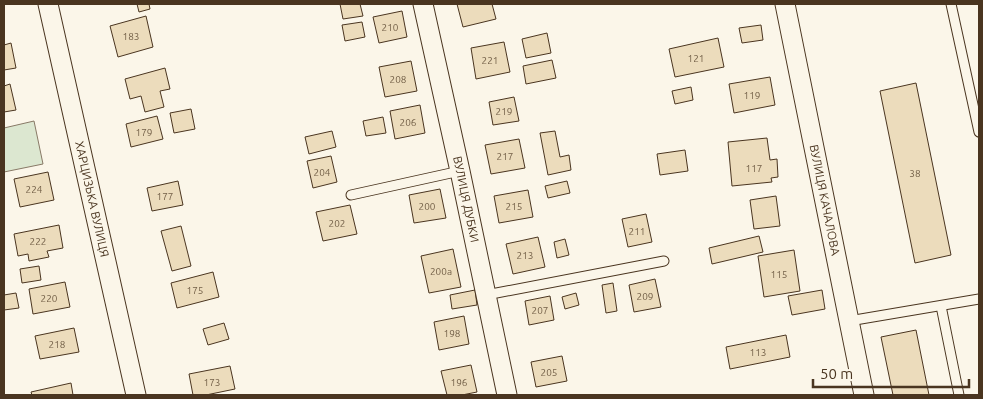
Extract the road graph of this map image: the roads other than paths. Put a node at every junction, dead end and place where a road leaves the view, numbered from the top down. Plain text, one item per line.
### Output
1 (48, 4) edge
2 (423, 4) edge
3 (785, 4) edge
4 (951, 4) edge
5 (979, 132) edge
6 (460, 171) junction
7 (351, 195) dead end
8 (664, 261) dead end
9 (486, 294) junction
10 (979, 299) edge
11 (941, 306) junction
12 (849, 321) junction
13 (136, 395) edge
14 (507, 395) edge
15 (864, 395) edge
16 (959, 395) edge

1 - 13 street, ХАРЦИЗЬКА ВУЛИЦЯ
2 - 6 street, ВУЛИЦЯ ДУБКИ
3 - 12 street, ВУЛИЦЯ КАЧАЛОВА
4 - 5 lane
6 - 7 lane
6 - 9 street, ВУЛИЦЯ ДУБКИ
8 - 9 lane
9 - 14 street, ВУЛИЦЯ ДУБКИ
10 - 11 lane
11 - 12 lane
11 - 16 lane
12 - 15 street, ВУЛИЦЯ КАЧАЛОВА

